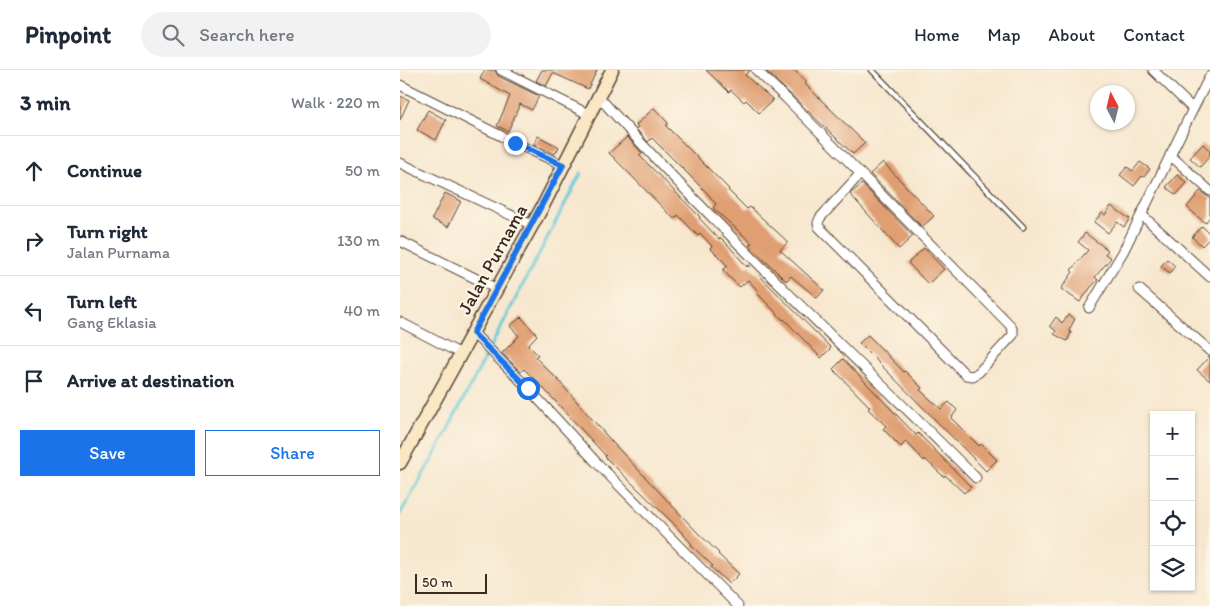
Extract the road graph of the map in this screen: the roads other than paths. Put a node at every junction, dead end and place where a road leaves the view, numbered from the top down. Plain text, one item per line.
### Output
1 (501, 70) edge
2 (756, 70) edge
3 (872, 70) edge
4 (1153, 70) edge
5 (610, 71) edge
6 (1210, 76) edge
7 (400, 84) edge
8 (599, 97) junction
9 (1193, 109) junction
10 (590, 115) junction
11 (1170, 155) junction
12 (400, 163) edge
13 (563, 165) junction
14 (860, 174) junction
15 (1210, 190) edge
16 (1142, 215) junction
17 (532, 225) junction
18 (1024, 227) dead end
19 (400, 241) edge
20 (1210, 277) edge
21 (497, 289) junction
22 (1139, 289) dead end
23 (1089, 308) dead end
24 (400, 322) edge
25 (474, 333) junction
26 (1210, 351) edge
27 (461, 354) junction
28 (400, 463) edge
29 (976, 478) dead end
30 (738, 606) edge

1 - 10 street
2 - 14 street
3 - 18 lane
4 - 9 street
5 - 8 street, Jalan Purnama
6 - 9 street
7 - 13 street
8 - 10 street, Jalan Purnama
8 - 29 street
9 - 11 street
10 - 13 street, Jalan Purnama
11 - 15 street
11 - 16 street
12 - 17 street
13 - 17 street, Jalan Purnama
14 - 14 street
16 - 20 street
16 - 23 street
17 - 21 street, Jalan Purnama
19 - 21 street
21 - 25 street, Jalan Purnama
22 - 26 street
24 - 27 street
25 - 27 street, Jalan Purnama
25 - 30 street
27 - 28 street, Jalan Purnama

